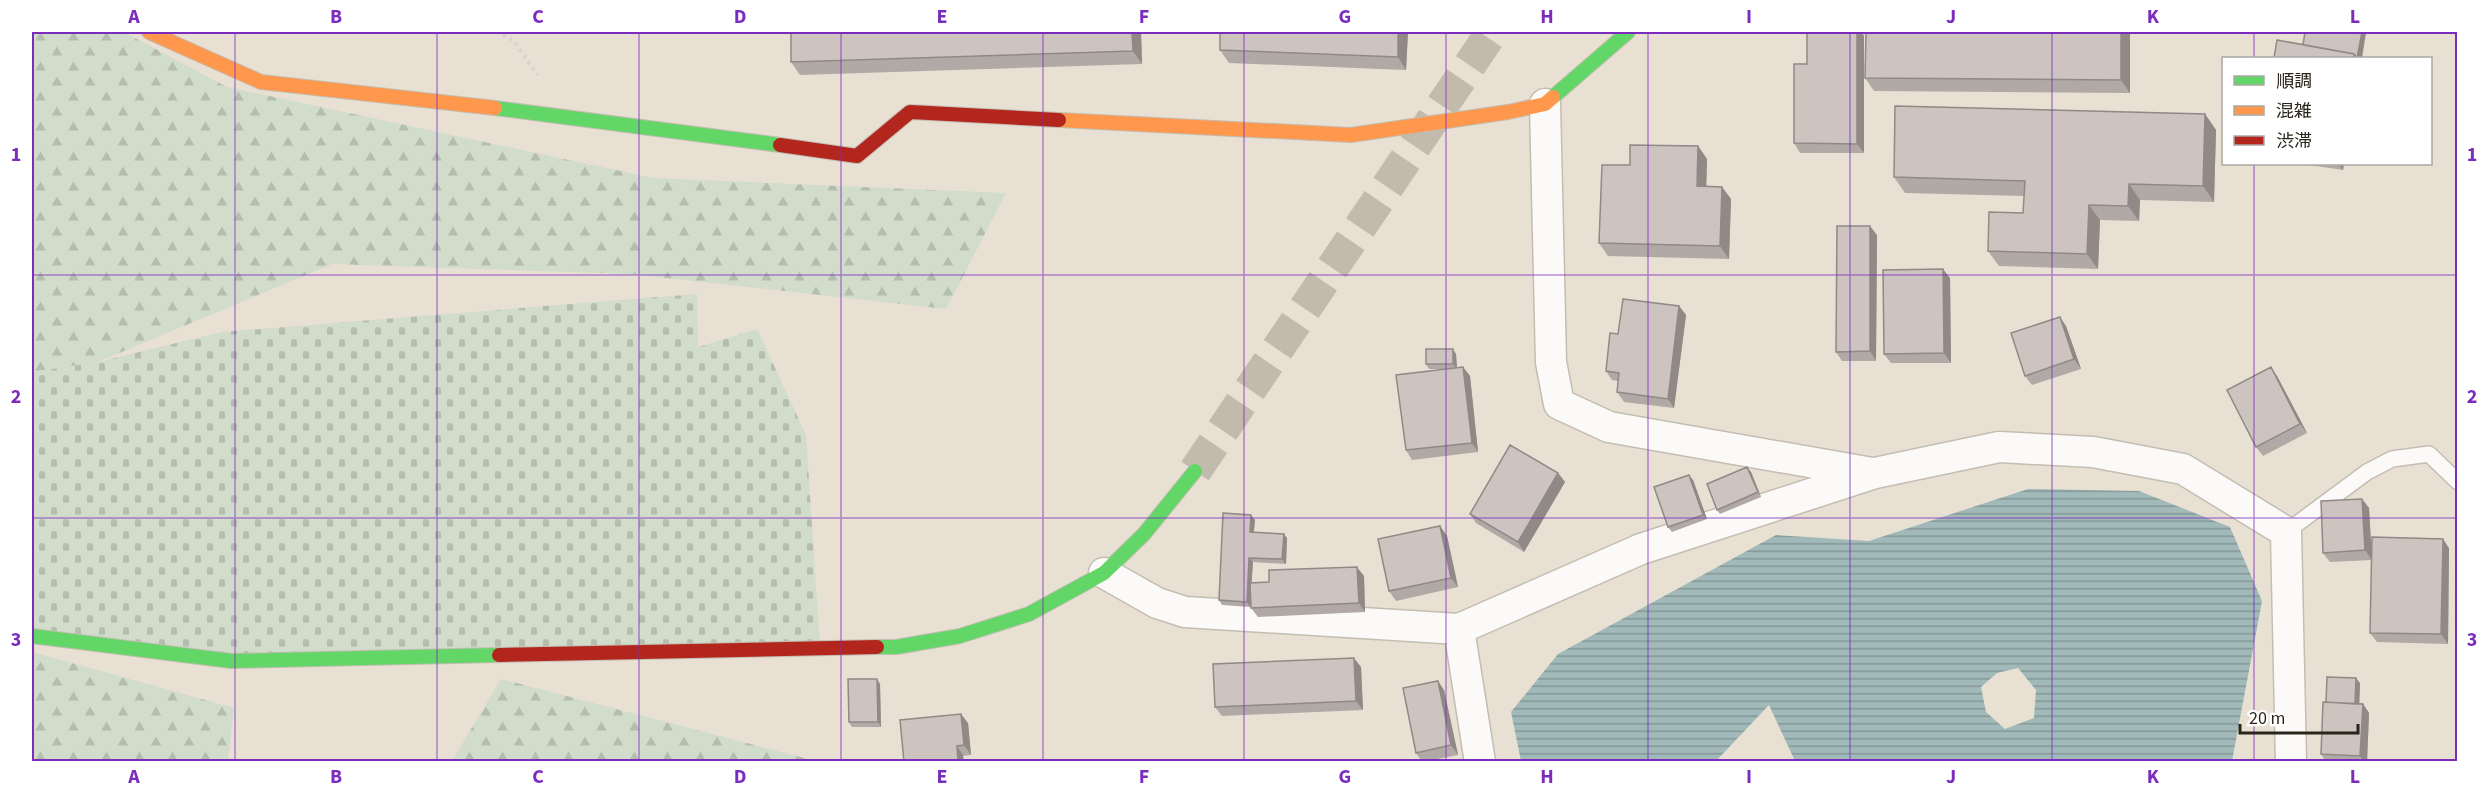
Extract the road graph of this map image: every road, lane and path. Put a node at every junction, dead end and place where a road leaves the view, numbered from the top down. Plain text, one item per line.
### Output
1 (149, 32) edge
2 (496, 32) edge
3 (1628, 32) edge
4 (1545, 104) junction
5 (566, 116) junction
6 (1195, 471) tunnel mouth
7 (1875, 473) junction
8 (2457, 482) edge
9 (2286, 532) junction
10 (1104, 573) junction
11 (1458, 629) junction
12 (32, 636) edge
13 (1480, 762) edge
14 (2291, 762) edge

1 - 5 street
2 - 5 path
3 - 4 street
4 - 5 street
4 - 7 street
6 - 10 street
7 - 9 street
7 - 11 street
8 - 9 lane
9 - 14 street
10 - 11 street
10 - 12 street
11 - 13 street

